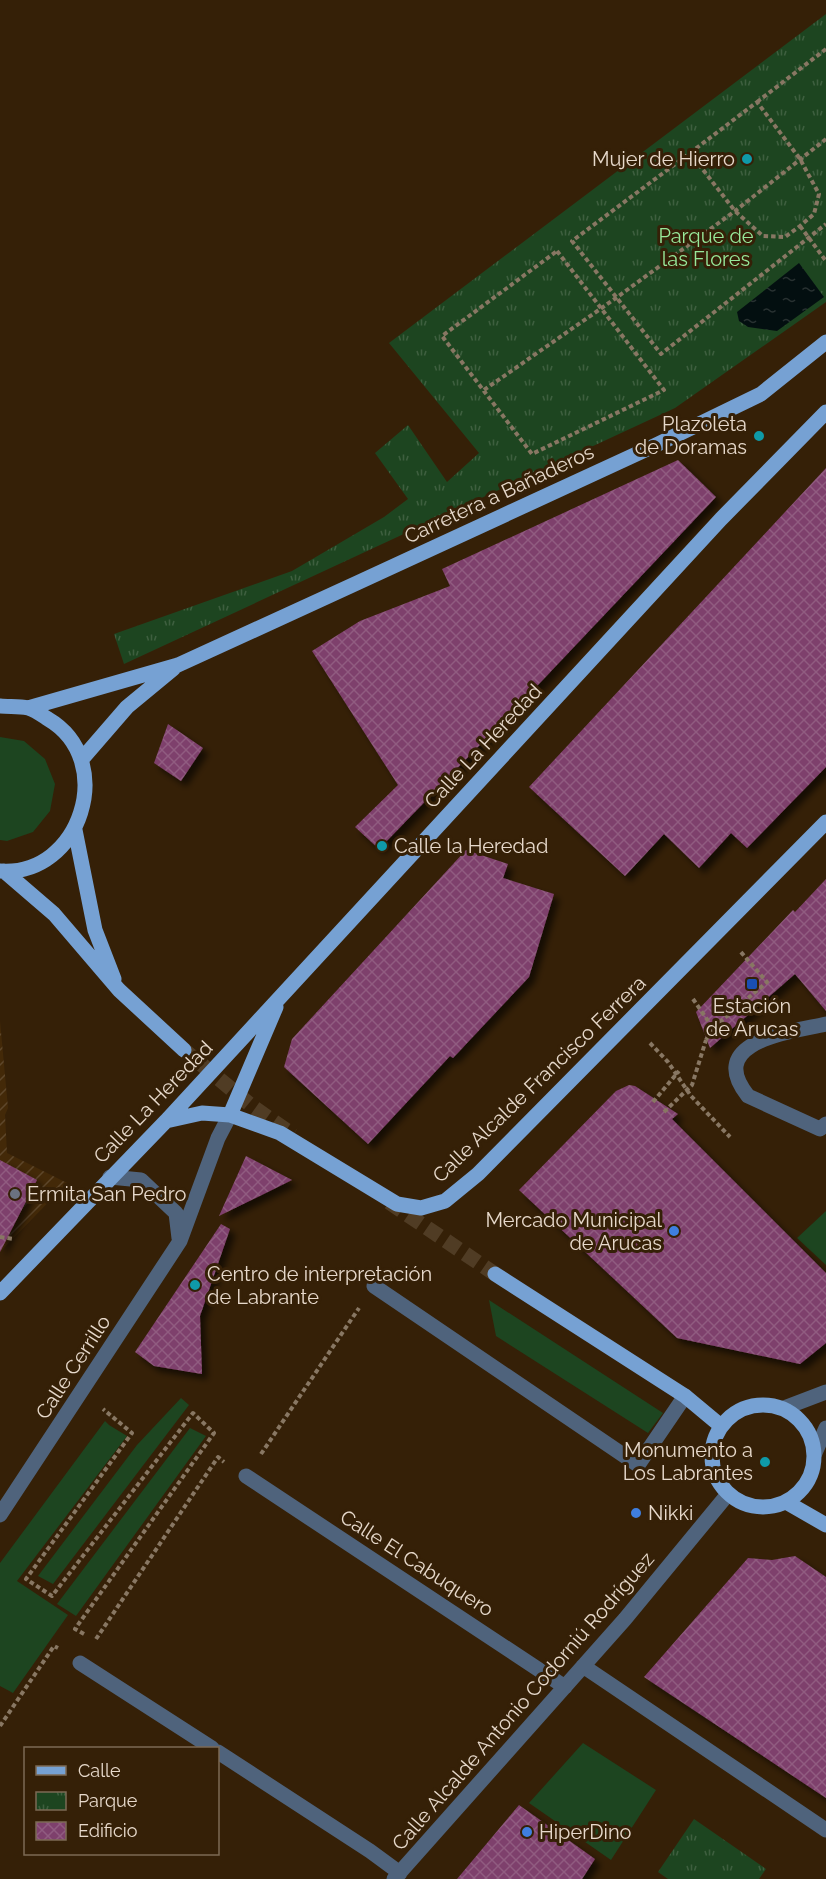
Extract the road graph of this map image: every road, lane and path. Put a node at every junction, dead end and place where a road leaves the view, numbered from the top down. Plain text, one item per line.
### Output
1 (826, 49) edge
2 (757, 102) junction
3 (826, 139) edge
4 (690, 153) junction
5 (800, 159) junction
6 (735, 211) junction
7 (826, 224) edge
8 (800, 226) junction
9 (809, 238) junction
10 (826, 261) edge
11 (616, 298) junction
12 (601, 308) junction
13 (826, 342) edge
14 (484, 390) junction
15 (826, 412) edge
16 (178, 665) junction
17 (0, 706) edge
18 (28, 708) junction
19 (82, 759) junction
20 (826, 822) edge
21 (75, 830) junction
22 (2, 871) edge
23 (739, 950) dead end
24 (119, 990) junction
25 (280, 997) junction
26 (693, 999) dead end
27 (826, 1023) edge
28 (713, 1028) junction
29 (650, 1043) dead end
30 (184, 1050) tunnel mouth
31 (679, 1071) dead end
32 (653, 1102) dead end
33 (664, 1112) dead end
34 (230, 1115) junction
35 (166, 1121) junction
36 (823, 1126) edge
37 (730, 1137) dead end
38 (110, 1178) junction
39 (0, 1237) edge
40 (18, 1240) dead end
41 (180, 1241) junction
42 (495, 1274) tunnel mouth
43 (374, 1286) joint
44 (0, 1293) edge
45 (826, 1392) edge
46 (685, 1396) junction
47 (101, 1408) dead end
48 (784, 1408) junction
49 (721, 1426) junction
50 (826, 1428) edge
51 (814, 1458) junction
52 (826, 1474) edge
53 (246, 1476) junction
54 (728, 1494) junction
55 (786, 1502) junction
56 (0, 1515) edge
57 (826, 1525) edge
58 (80, 1663) joint
59 (583, 1666) junction
60 (565, 1687) junction
61 (0, 1726) edge
62 (209, 1747) edge
63 (219, 1753) edge
64 (826, 1830) edge
65 (397, 1876) edge

1 - 2 path
2 - 4 path
2 - 5 path
3 - 5 path
4 - 6 path
4 - 11 path
5 - 6 path
5 - 8 path
6 - 8 path
6 - 11 path
7 - 9 path
8 - 9 path
9 - 10 path
9 - 11 path
11 - 12 path
12 - 14 path
12 - 14 path
12 - 14 path
13 - 16 main road, Carretera a Bañaderos
15 - 25 main road, Calle La Heredad
16 - 18 main road, Carretera a Bañaderos
16 - 19 main road, Carretera a Bañaderos
17 - 18 main road
18 - 19 main road
19 - 21 main road
20 - 34 main road, Calle Alcalde Francisco Ferrera
21 - 22 main road
21 - 24 main road
22 - 24 main road
23 - 28 path
24 - 30 main road
25 - 34 main road
25 - 35 main road, Calle La Heredad
26 - 28 path
27 - 36 street
28 - 33 path, bridge
29 - 37 path
31 - 32 path, bridge
34 - 35 main road, Calle Alcalde Francisco Ferrera
34 - 41 street, Calle Cerrillo
35 - 38 main road, Calle La Heredad
38 - 41 street
38 - 44 main road, Calle La Heredad
39 - 40 path
41 - 56 street, Calle Cerrillo
42 - 46 main road
43 - 46 street
43 - 53 path
45 - 48 street
46 - 49 main road
47 - 53 path
48 - 49 main road
48 - 51 main road
49 - 54 main road
50 - 51 street
51 - 52 main road
51 - 55 main road
53 - 60 street, Calle El Cabuquero
54 - 55 main road
54 - 59 street, Calle Alcalde Antonio Codorniú Rodríguez
55 - 57 main road
58 - 61 path
58 - 62 street
59 - 60 street, Calle Alcalde Antonio Codorniú Rodríguez
59 - 64 street
60 - 65 street, Calle Alcalde Antonio Codorniú Rodríguez
63 - 65 street

